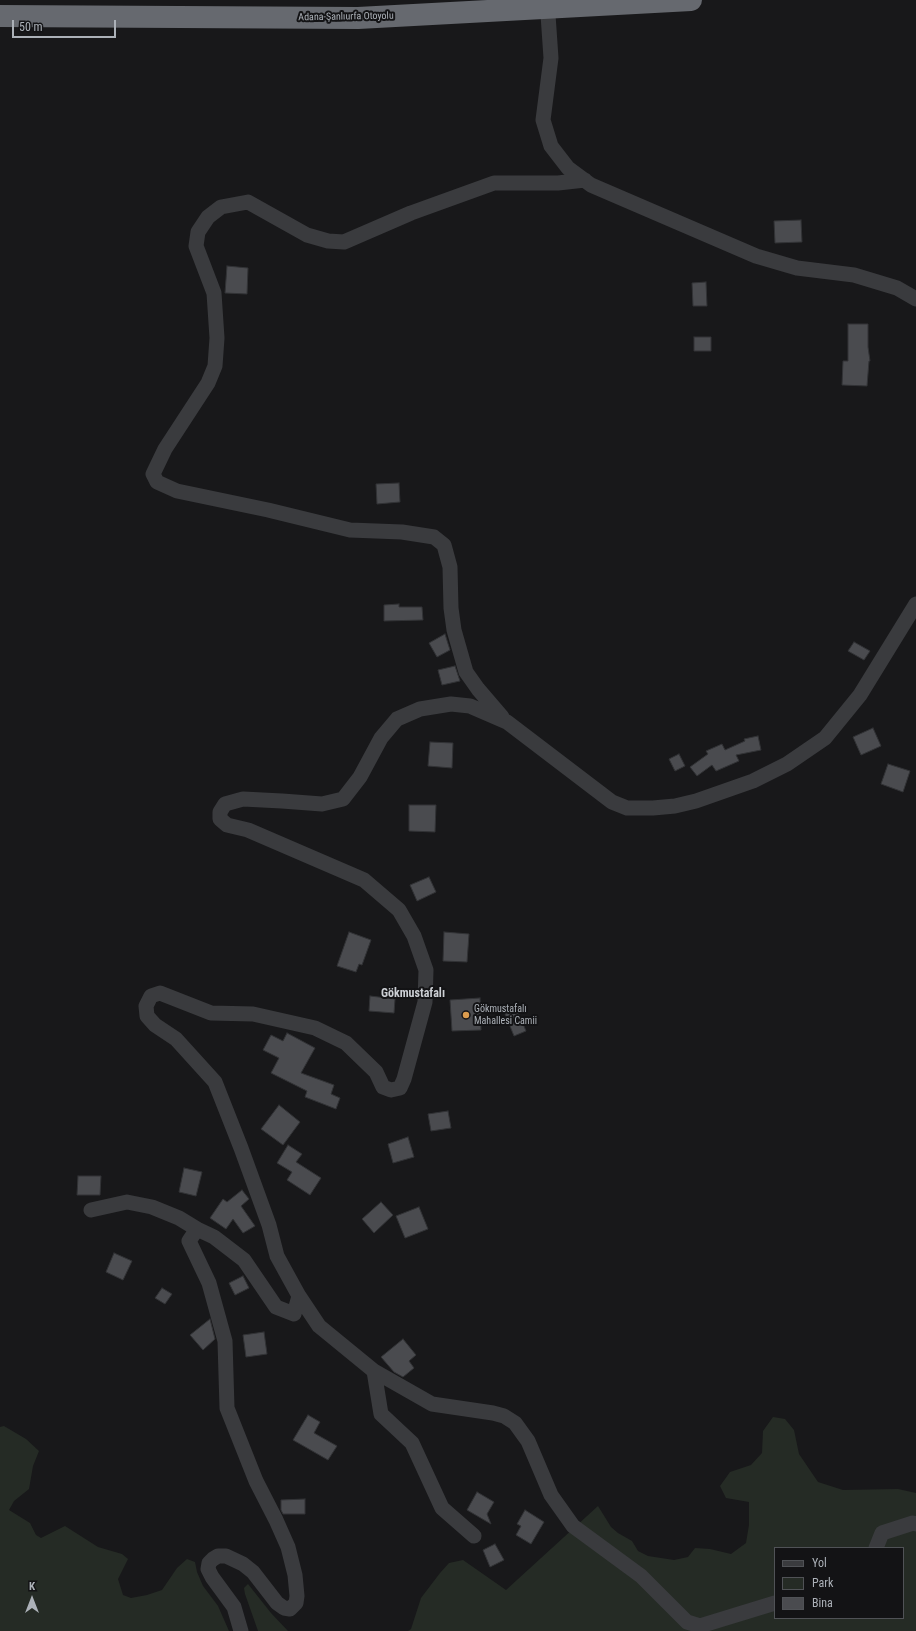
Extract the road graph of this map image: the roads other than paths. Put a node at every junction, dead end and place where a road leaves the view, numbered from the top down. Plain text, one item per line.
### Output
1 (547, 0) edge
2 (691, 0) edge
3 (0, 16) edge
4 (586, 180) junction
5 (916, 299) edge
6 (916, 604) edge
7 (507, 722) junction
8 (92, 1210) dead end
9 (197, 1229) junction
10 (299, 1296) junction
11 (374, 1371) junction
12 (916, 1524) edge
13 (474, 1536) dead end
14 (876, 1547) edge
15 (774, 1603) edge
16 (241, 1631) edge

1 - 4 street
2 - 3 highway, Adana-Şanlıurfa Otoyolu
4 - 5 street
4 - 7 street
6 - 7 street
7 - 10 street
8 - 9 street
9 - 10 street
9 - 16 street
10 - 11 street
11 - 13 street
11 - 15 street
12 - 14 street

